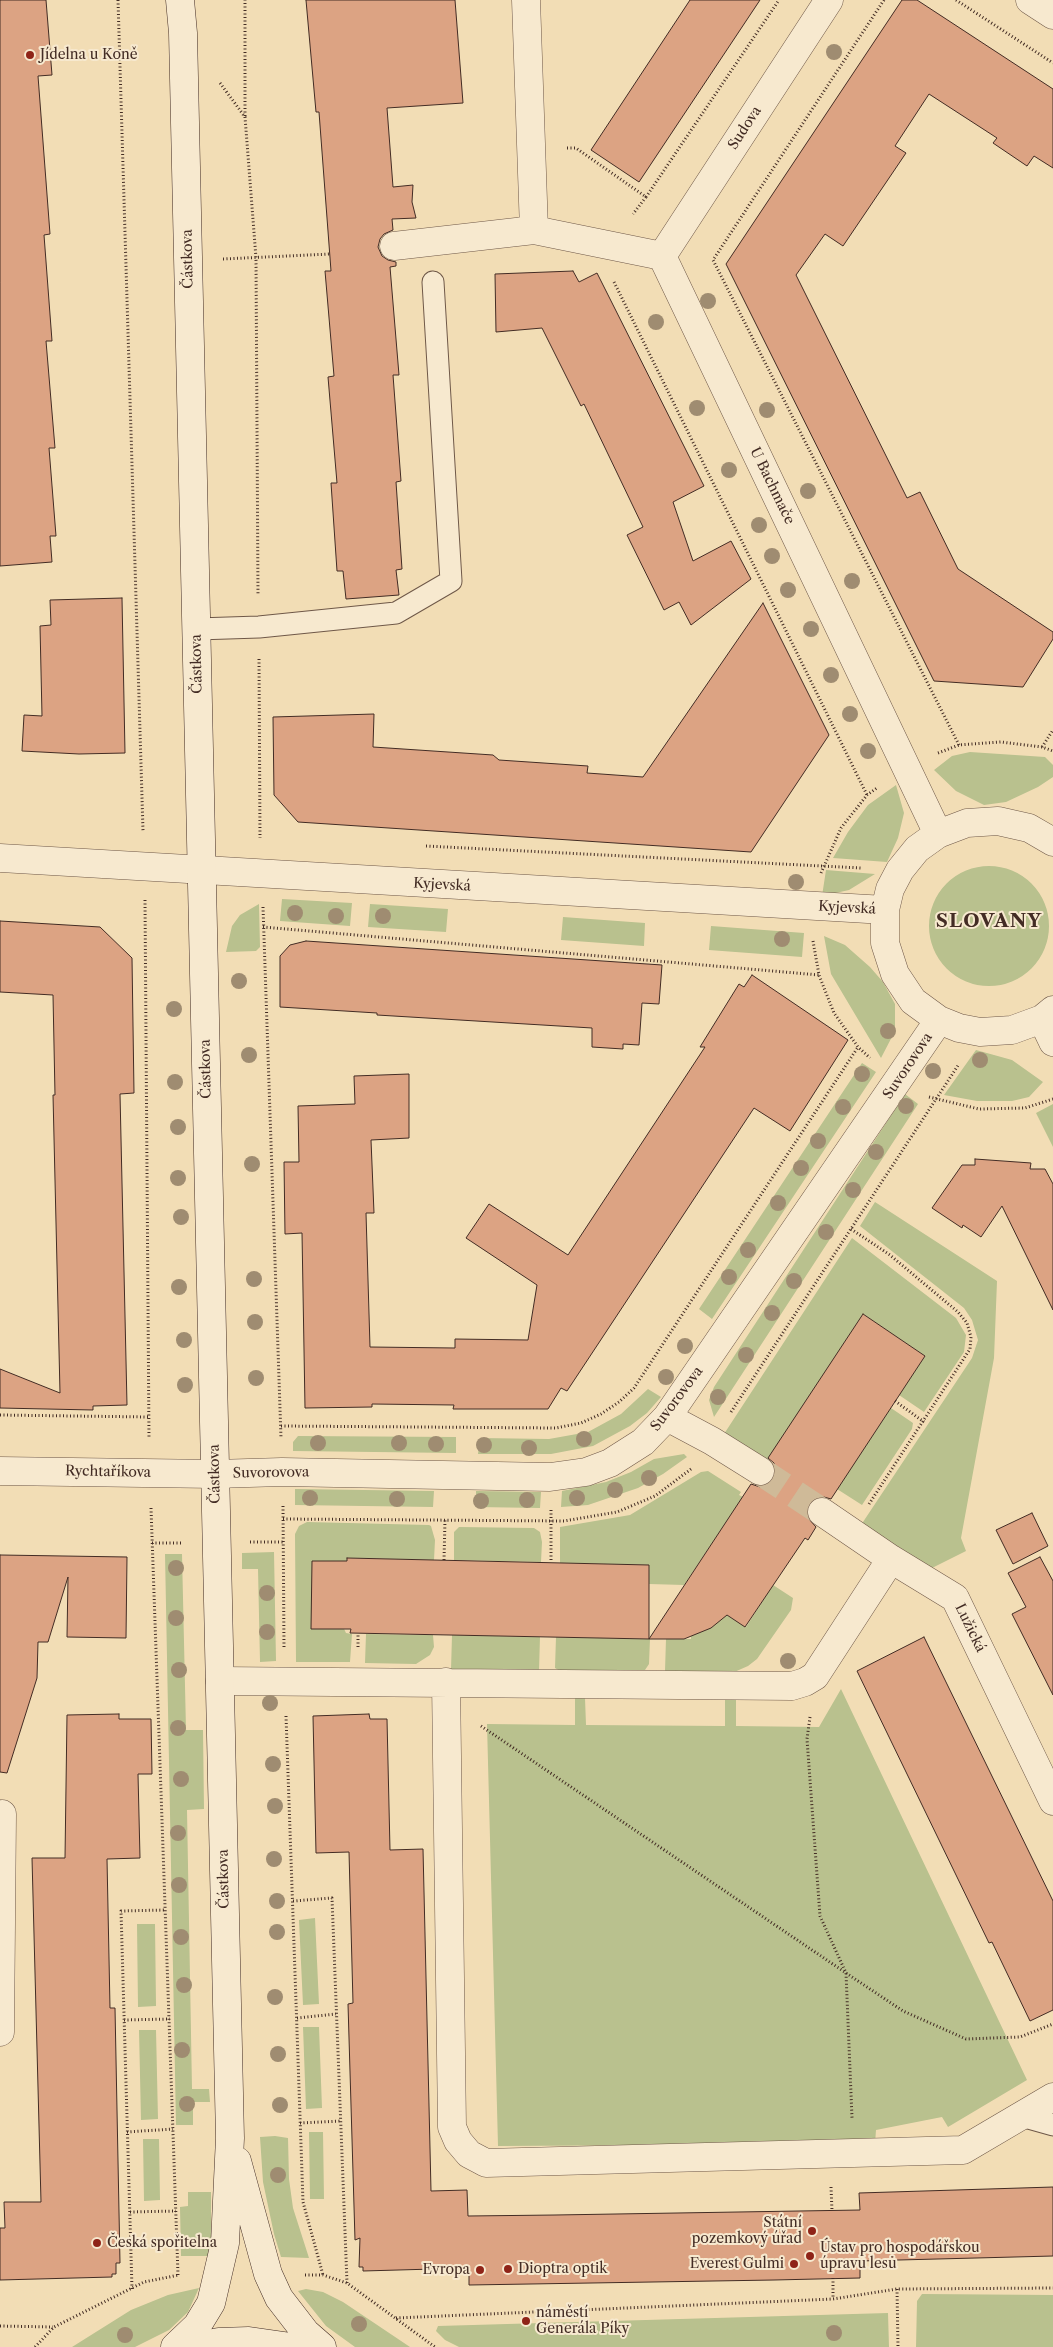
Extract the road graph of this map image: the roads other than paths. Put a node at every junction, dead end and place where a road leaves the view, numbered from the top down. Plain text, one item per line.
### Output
1 (180, 0) edge
2 (526, 0) edge
3 (829, 0) edge
4 (1030, 0) edge
5 (1053, 15) edge
6 (534, 230) junction
7 (394, 246) dead end
8 (662, 256) junction
9 (433, 282) dead end
10 (197, 629) junction
11 (938, 834) junction
12 (1053, 842) edge
13 (0, 858) edge
14 (202, 871) junction
15 (885, 910) junction
16 (939, 1020) junction
17 (1049, 1023) edge
18 (667, 1418) junction
19 (0, 1471) edge
20 (760, 1471) tunnel mouth
21 (215, 1474) junction
22 (822, 1512) tunnel mouth
23 (892, 1560) junction
24 (220, 1681) junction
25 (447, 1692) junction
26 (1053, 1801) edge
27 (2, 1814) dead end
28 (0, 1884) edge
29 (0, 2032) edge
30 (1053, 2097) edge
31 (1021, 2116) junction
32 (1053, 2125) edge
33 (230, 2138) junction
34 (175, 2347) edge
35 (194, 2347) edge
36 (291, 2347) edge
37 (322, 2347) edge

1 - 10 street, Částkova
2 - 6 street
3 - 8 street, Sudova
4 - 5 street
6 - 7 street
6 - 8 street
8 - 11 street, U Bachmače
9 - 10 lane
10 - 14 street, Částkova
11 - 12 street
11 - 15 street
13 - 14 street, Kyjevská
14 - 15 street, Kyjevská
14 - 21 street, Částkova
15 - 16 street
16 - 17 street
16 - 18 street, Suvorovova
18 - 20 street
18 - 21 street, Suvorovova
19 - 21 street, Rychtaříkova
21 - 24 street, Částkova
22 - 23 street, Lužická
23 - 25 street
23 - 26 street, Lužická
24 - 25 street
24 - 33 street, Částkova
25 - 31 street
27 - 28 street
28 - 29 street
30 - 31 street
31 - 32 lane
33 - 34 street, Částkova
33 - 37 street, Částkova
35 - 36 street

